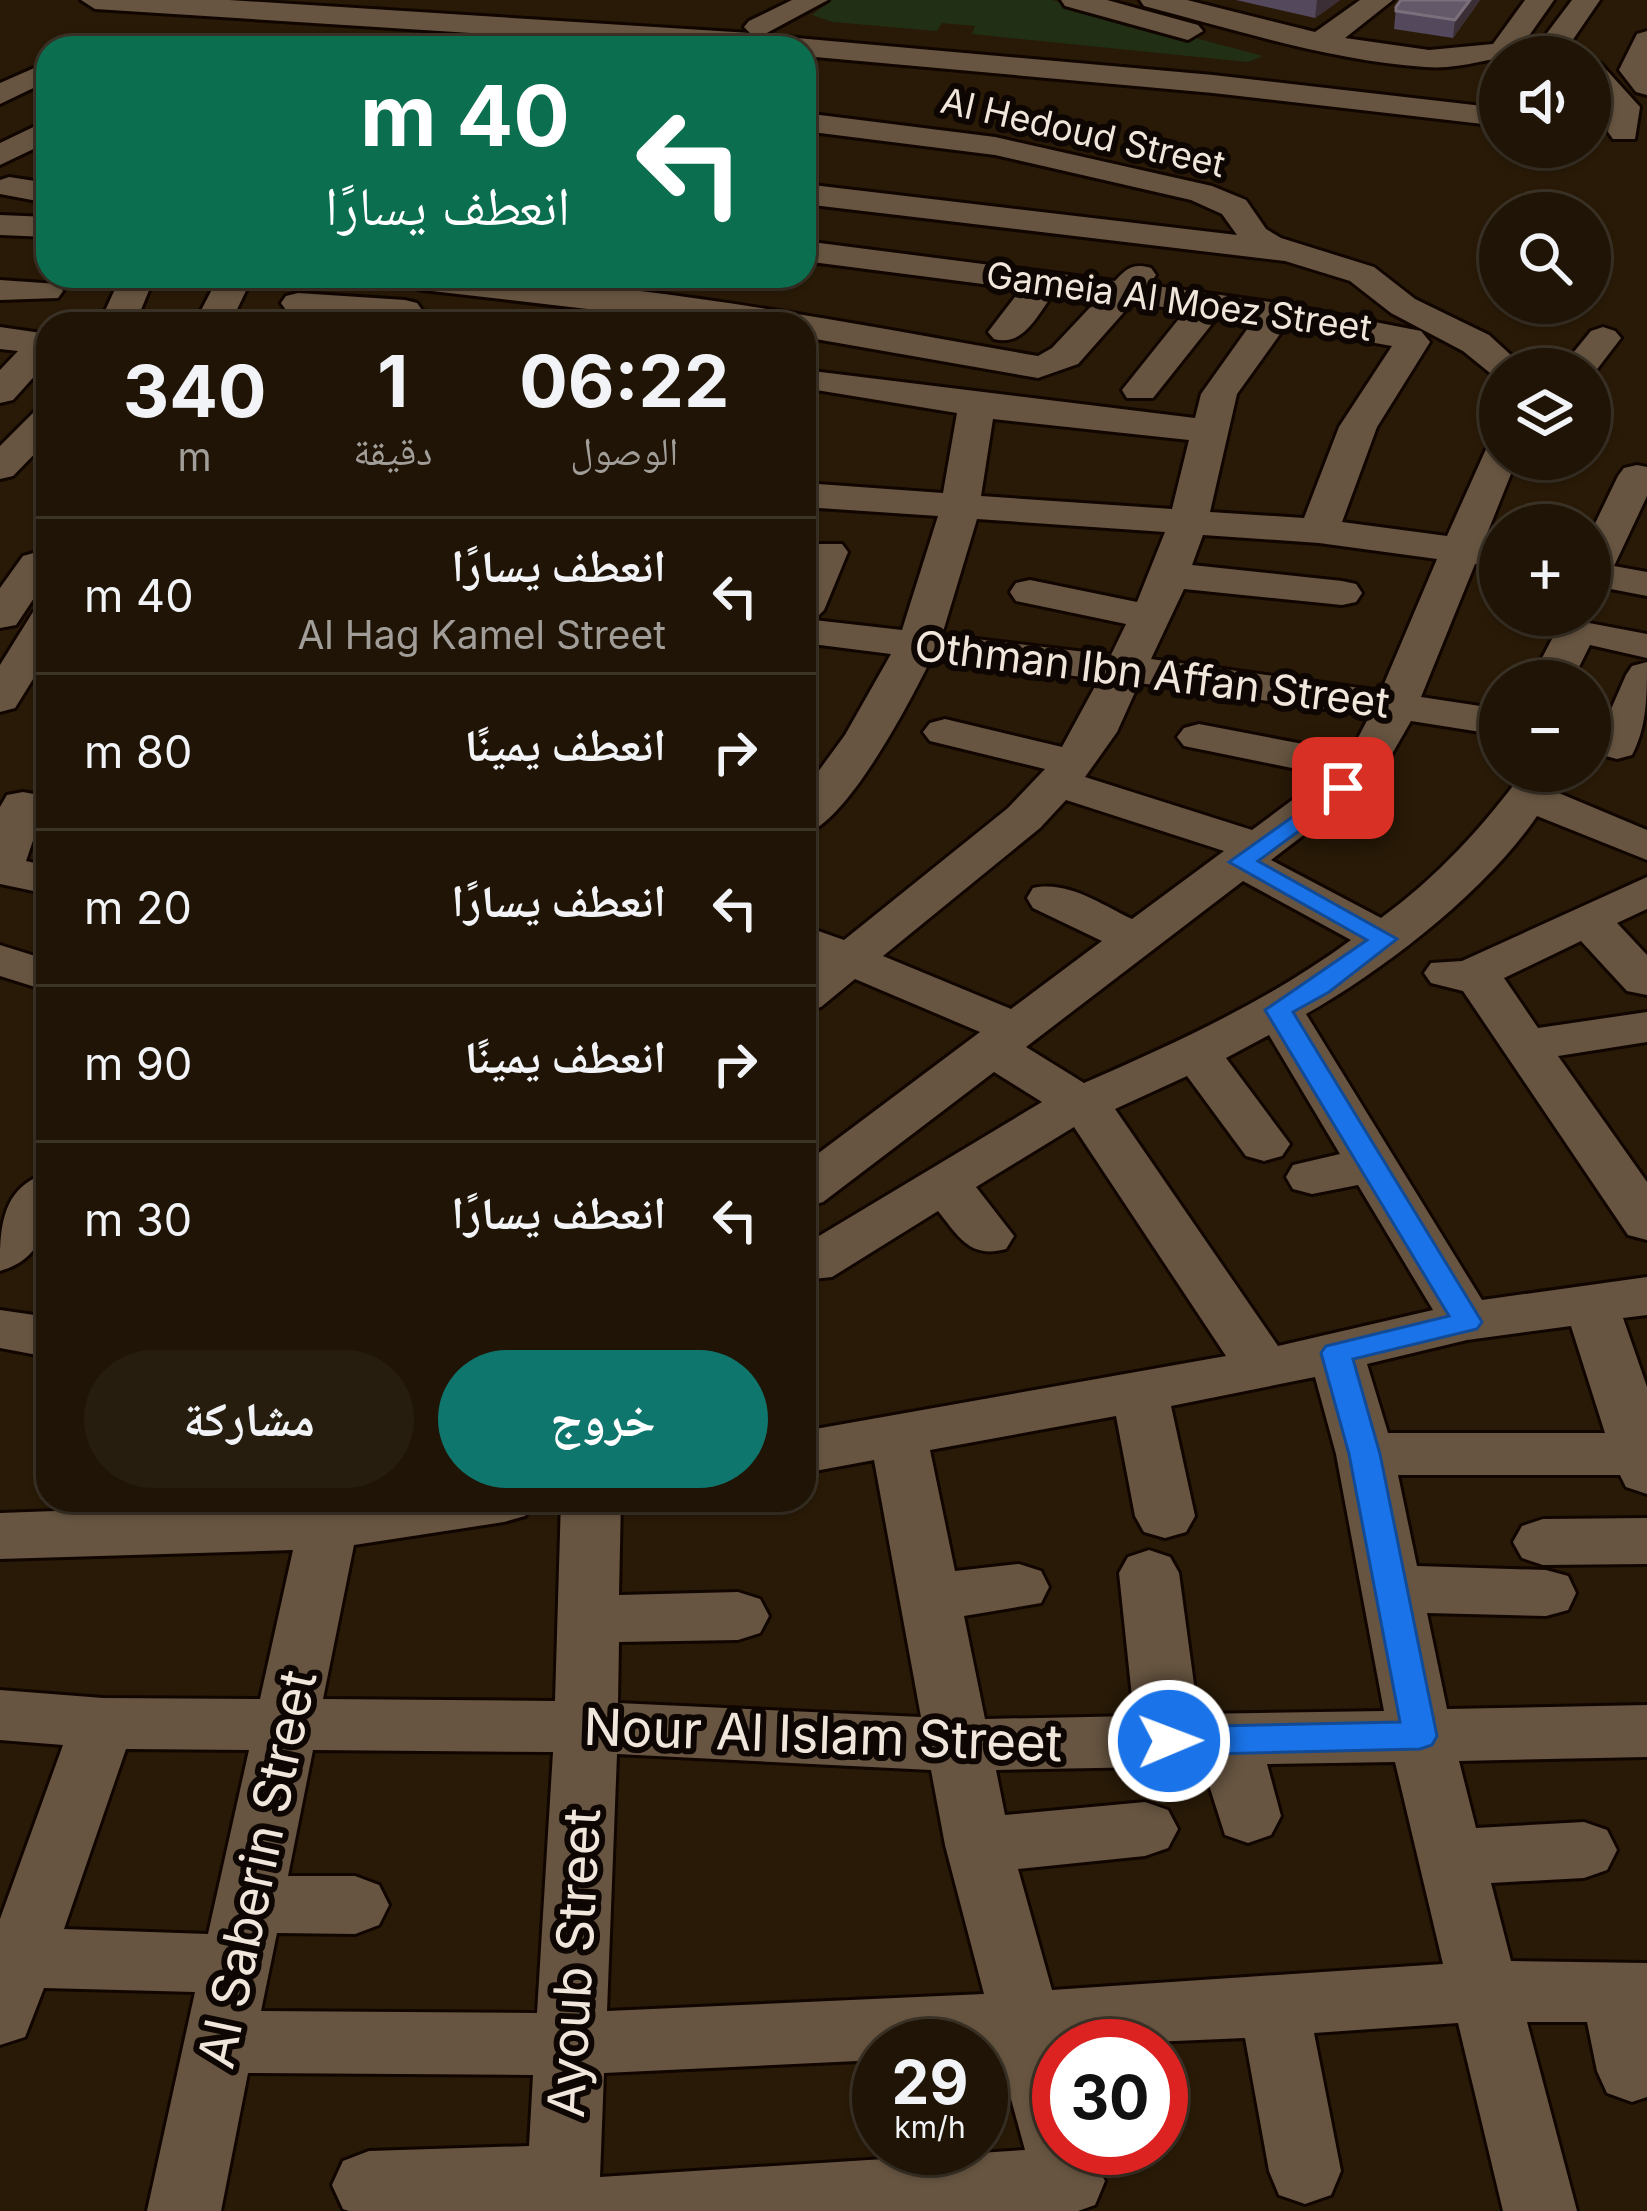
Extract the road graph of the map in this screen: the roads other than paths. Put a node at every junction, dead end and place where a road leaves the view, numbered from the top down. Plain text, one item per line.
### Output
1 (95, 0) edge
2 (390, 0) edge
3 (814, 0) edge
4 (1075, 0) edge
5 (1154, 0) edge
6 (1379, 0) edge
7 (1540, 0) edge
8 (1586, 0) edge
9 (483, 15) junction
10 (759, 27) junction
11 (709, 36) edge
12 (1563, 36) edge
13 (1324, 39) junction
14 (1647, 40) edge
15 (816, 46) edge
16 (0, 69) edge
17 (36, 70) edge
18 (36, 76) edge
19 (1479, 77) edge
20 (1647, 86) edge
21 (1411, 87) junction
22 (0, 95) edge
23 (1611, 95) edge
24 (1479, 96) edge
25 (1479, 115) edge
26 (816, 123) edge
27 (1637, 126) edge
28 (858, 127) junction
29 (943, 138) junction
30 (36, 149) edge
31 (816, 164) edge
32 (816, 170) edge
33 (18, 178) edge
34 (1011, 185) junction
35 (1201, 193) junction
36 (903, 205) junction
37 (0, 225) edge
38 (36, 226) edge
39 (1171, 236) junction
40 (816, 252) edge
41 (1290, 252) junction
42 (872, 259) junction
43 (932, 266) junction
44 (1046, 280) junction
45 (454, 288) edge
46 (498, 288) edge
47 (553, 288) edge
48 (571, 288) edge
49 (694, 288) edge
50 (756, 288) edge
51 (0, 290) edge
52 (46, 291) dead end
53 (1124, 292) junction
54 (412, 297) edge
55 (915, 298) dead end
56 (298, 303) dead end
57 (1210, 303) junction
58 (674, 307) junction
59 (606, 312) edge
60 (697, 312) edge
61 (731, 312) edge
62 (1277, 313) junction
63 (819, 328) edge
64 (1006, 332) dead end
65 (0, 338) edge
66 (1603, 338) dead end
67 (36, 343) edge
68 (1482, 348) edge
69 (1595, 348) edge
70 (36, 353) edge
71 (1140, 390) dead end
72 (0, 392) edge
73 (816, 392) edge
74 (977, 405) junction
75 (1209, 431) junction
76 (1637, 476) dead end
77 (816, 496) edge
78 (959, 506) junction
79 (1188, 522) junction
80 (1319, 531) junction
81 (1611, 531) edge
82 (828, 552) dead end
83 (1479, 552) edge
84 (1479, 554) edge
85 (28, 563) edge
86 (1168, 575) junction
87 (1611, 577) edge
88 (816, 581) edge
89 (1647, 584) edge
90 (1030, 592) dead end
91 (1342, 593) dead end
92 (2, 616) edge
93 (1151, 617) junction
94 (816, 633) edge
95 (36, 640) edge
96 (915, 645) junction
97 (1647, 646) edge
98 (1558, 660) edge
99 (1126, 670) junction
100 (1647, 675) edge
101 (0, 698) edge
102 (36, 702) edge
103 (1396, 703) junction
104 (1479, 718) edge
105 (945, 732) dead end
106 (1198, 737) dead end
107 (1618, 747) edge
108 (1361, 769) junction
109 (1065, 773) junction
110 (1531, 792) edge
111 (1552, 792) edge
112 (816, 804) edge
113 (24, 805) edge
114 (1647, 846) edge
115 (1250, 854) junction
116 (0, 869) edge
117 (36, 877) edge
118 (1647, 891) edge
119 (1050, 898) dead end
120 (1588, 920) junction
121 (1384, 939) junction
122 (1137, 940) junction
123 (816, 945) edge
124 (850, 959) junction
125 (0, 960) edge
126 (36, 972) edge
127 (816, 986) edge
128 (1645, 1004) edge
129 (1278, 1010) junction
130 (1007, 1041) junction
131 (1524, 1046) junction
132 (1195, 1052) junction
133 (1080, 1103) junction
134 (1264, 1144) dead end
135 (1374, 1165) junction
136 (1312, 1177) dead end
137 (816, 1181) edge
138 (944, 1183) junction
139 (36, 1206) edge
140 (1647, 1222) edge
141 (987, 1235) dead end
142 (0, 1252) edge
143 (816, 1262) edge
144 (1627, 1294) edge
145 (1467, 1322) junction
146 (0, 1329) edge
147 (36, 1334) edge
148 (1336, 1353) junction
149 (1264, 1369) junction
150 (1139, 1390) junction
151 (898, 1433) junction
152 (816, 1450) edge
153 (1365, 1454) junction
154 (1644, 1463) edge
155 (416, 1512) edge
156 (591, 1512) edge
157 (328, 1527) junction
158 (0, 1536) edge
159 (1647, 1541) edge
160 (1018, 1587) dead end
161 (1392, 1589) junction
162 (929, 1597) junction
163 (738, 1616) dead end
164 (589, 1619) junction
165 (0, 1715) edge
166 (103, 1723) junction
167 (288, 1725) junction
168 (586, 1727) junction
169 (1647, 1731) edge
170 (1420, 1736) junction
171 (1198, 1740) junction
172 (957, 1745) junction
173 (1248, 1816) dead end
174 (1145, 1829) dead end
175 (978, 1845) junction
176 (1585, 1850) dead end
177 (1451, 1857) junction
178 (355, 1905) dead end
179 (242, 1934) junction
180 (7, 1977) edge
181 (1485, 1991) junction
182 (1631, 1993) edge
183 (1274, 2006) junction
184 (1022, 2023) junction
185 (221, 2042) junction
186 (571, 2044) junction
187 (1032, 2057) edge
188 (1632, 2071) dead end
189 (1305, 2171) dead end
190 (1032, 2173) edge
191 (369, 2185) dead end
192 (575, 2200) edge
193 (184, 2211) edge
194 (1540, 2211) edge

1 - 9 street
2 - 9 street
3 - 10 street
4 - 21 street
5 - 13 street
6 - 13 street
7 - 13 street
8 - 12 street
9 - 10 street
9 - 11 street
10 - 21 street
14 - 20 street
15 - 25 street
16 - 17 street
18 - 22 street
19 - 21 street
21 - 24 street
23 - 27 street
26 - 28 street, Al Hedoud Street
28 - 29 street, Al Hedoud Street
28 - 31 street
29 - 34 street, Al Hedoud Street
29 - 36 street
30 - 33 street
32 - 36 street
34 - 35 street, Al Hedoud Street
34 - 36 street
34 - 39 street
35 - 39 street
35 - 41 street, Al Hedoud Street
36 - 42 street
37 - 38 street
39 - 41 street
39 - 53 street
40 - 42 street, Gameia Al Moez Street
41 - 68 street, Al Hedoud Street
42 - 43 street, Gameia Al Moez Street
42 - 63 street
43 - 44 street, Gameia Al Moez Street
43 - 55 street
44 - 53 street, Gameia Al Moez Street
44 - 64 street
45 - 54 street
46 - 47 street
48 - 59 street
49 - 58 street
50 - 61 street
51 - 52 street
53 - 57 street, Gameia Al Moez Street
53 - 63 street
54 - 56 street
57 - 62 street, Gameia Al Moez Street
57 - 71 street
58 - 59 street
58 - 60 street
62 - 75 street
62 - 80 street, Gameia Al Moez Street
65 - 67 street
66 - 69 street
70 - 72 street
73 - 74 street
74 - 75 street
74 - 78 street
75 - 79 street
76 - 81 street
77 - 78 street
78 - 79 street
78 - 96 street
79 - 80 street
79 - 86 street
80 - 83 street
82 - 88 street
84 - 103 street
85 - 92 street
86 - 91 street
86 - 93 street
87 - 89 street
90 - 93 street
93 - 99 street
94 - 96 street, Othman Ibn Affan Street
95 - 101 street
96 - 99 street, Othman Ibn Affan Street
96 - 112 street
97 - 98 street
99 - 103 street, Othman Ibn Affan Street
99 - 109 street
100 - 107 street
101 - 102 street
103 - 104 street, Othman Ibn Affan Street
103 - 108 street
105 - 109 street
106 - 108 street
108 - 115 street
109 - 115 street
109 - 124 street
110 - 121 street
111 - 114 street
113 - 116 street
115 - 121 street
115 - 122 street
116 - 117 street
118 - 120 street
119 - 122 street
120 - 128 street
120 - 131 street
121 - 129 street
122 - 130 street
123 - 124 street
124 - 127 street
124 - 130 street
125 - 126 street
128 - 131 street
129 - 132 street
129 - 135 street
130 - 133 street
130 - 137 street
131 - 140 street
132 - 133 street
132 - 134 street
133 - 138 street
133 - 149 street
135 - 136 street
135 - 145 street
138 - 141 street
138 - 143 street
139 - 142 street
144 - 145 street
144 - 154 street
145 - 148 street
146 - 147 street
148 - 149 street
148 - 153 street
149 - 150 street
150 - 151 street
150 - 171 street
151 - 152 street
151 - 162 street
153 - 154 street
153 - 161 street
155 - 157 street
156 - 164 street, Ayoub Street
157 - 158 street
157 - 167 street, Al Saberin Street
159 - 161 street
160 - 162 street
161 - 170 street
162 - 172 street
163 - 164 street
164 - 168 street, Ayoub Street
165 - 166 street, Nour Al Islam Street
166 - 167 street, Nour Al Islam Street
166 - 180 street
167 - 168 street, Nour Al Islam Street
167 - 179 street, Al Saberin Street
168 - 172 street, Nour Al Islam Street
168 - 186 street, Ayoub Street
169 - 170 street, Nour Al Islam Street
170 - 171 street, Nour Al Islam Street
170 - 177 street
171 - 172 street, Nour Al Islam Street
171 - 173 street
172 - 175 street
174 - 175 street
175 - 184 street
176 - 177 street
177 - 181 street
178 - 179 street
179 - 180 street
179 - 185 street, Al Saberin Street
181 - 182 street
181 - 183 street
181 - 194 street
182 - 188 street
183 - 184 street
183 - 189 street
184 - 186 street
184 - 187 street
185 - 186 street
185 - 193 street, Al Saberin Street
186 - 192 street, Ayoub Street
190 - 192 street
191 - 192 street

